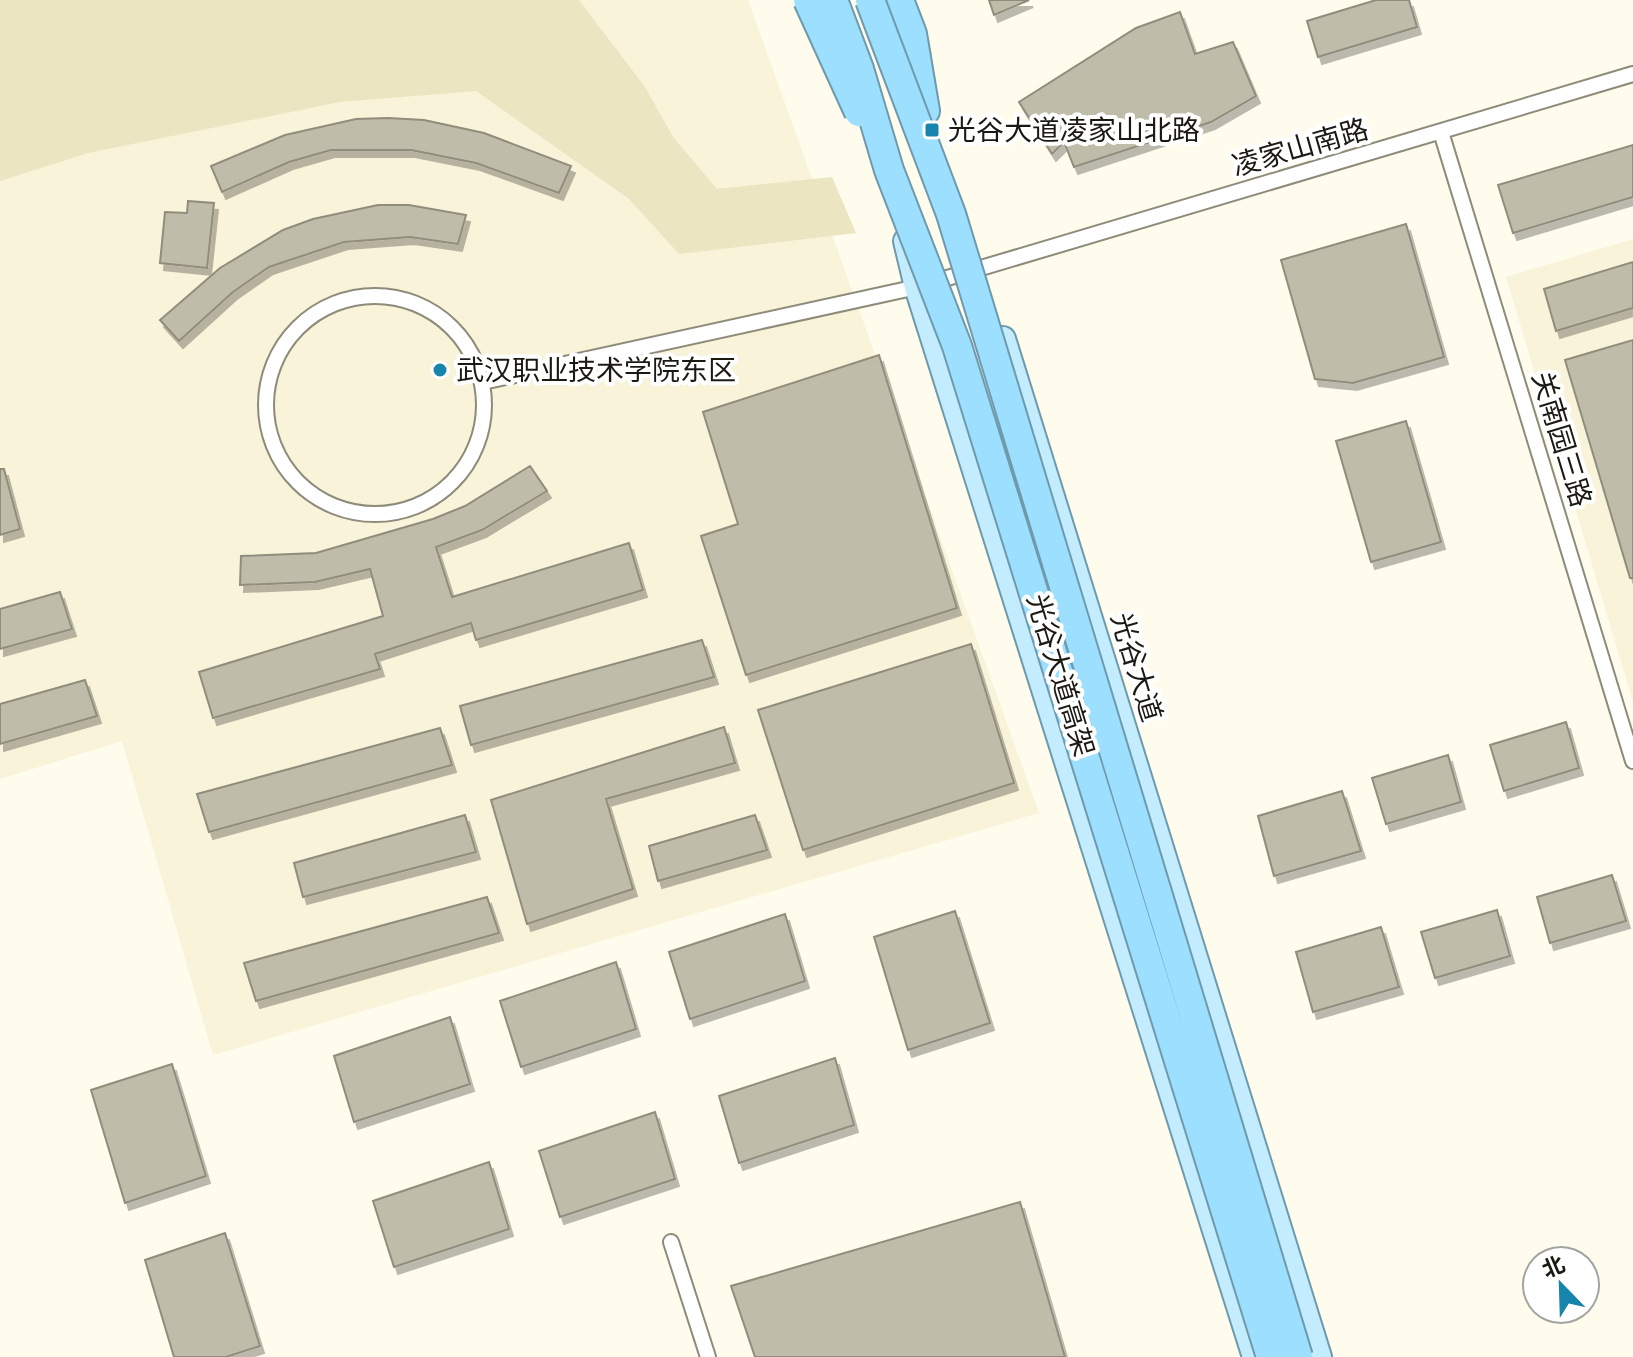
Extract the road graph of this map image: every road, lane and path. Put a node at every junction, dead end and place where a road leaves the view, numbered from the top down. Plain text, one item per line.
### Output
1 (808, 0) edge
2 (827, 0) edge
3 (833, 0) edge
4 (870, 0) edge
5 (883, 0) edge
6 (899, 0) edge
7 (1633, 74) edge
8 (925, 111) junction
9 (1441, 132) junction
10 (889, 170) junction
11 (981, 268) junction
12 (917, 287) junction
13 (483, 382) junction
14 (1633, 761) edge
15 (671, 1242) dead end
16 (708, 1357) edge
17 (1255, 1357) edge
18 (1271, 1357) edge
19 (1298, 1357) edge
20 (1319, 1357) edge

1 - 10 highway, bridge
2 - 12 main road
3 - 10 highway, 光谷大道高架, bridge
4 - 19 highway, 光谷大道高架, bridge
5 - 8 main road, 光谷大道
6 - 8 highway
7 - 9 street, 凌家山南路
8 - 11 main road, 光谷大道
9 - 11 street, 凌家山南路
9 - 14 street, 关南园三路
10 - 18 highway, 光谷大道高架, bridge
11 - 12 street, 凌家山南路
11 - 20 main road, 光谷大道
12 - 13 street, 凌家山南路
12 - 17 main road
13 - 13 street
15 - 16 street

